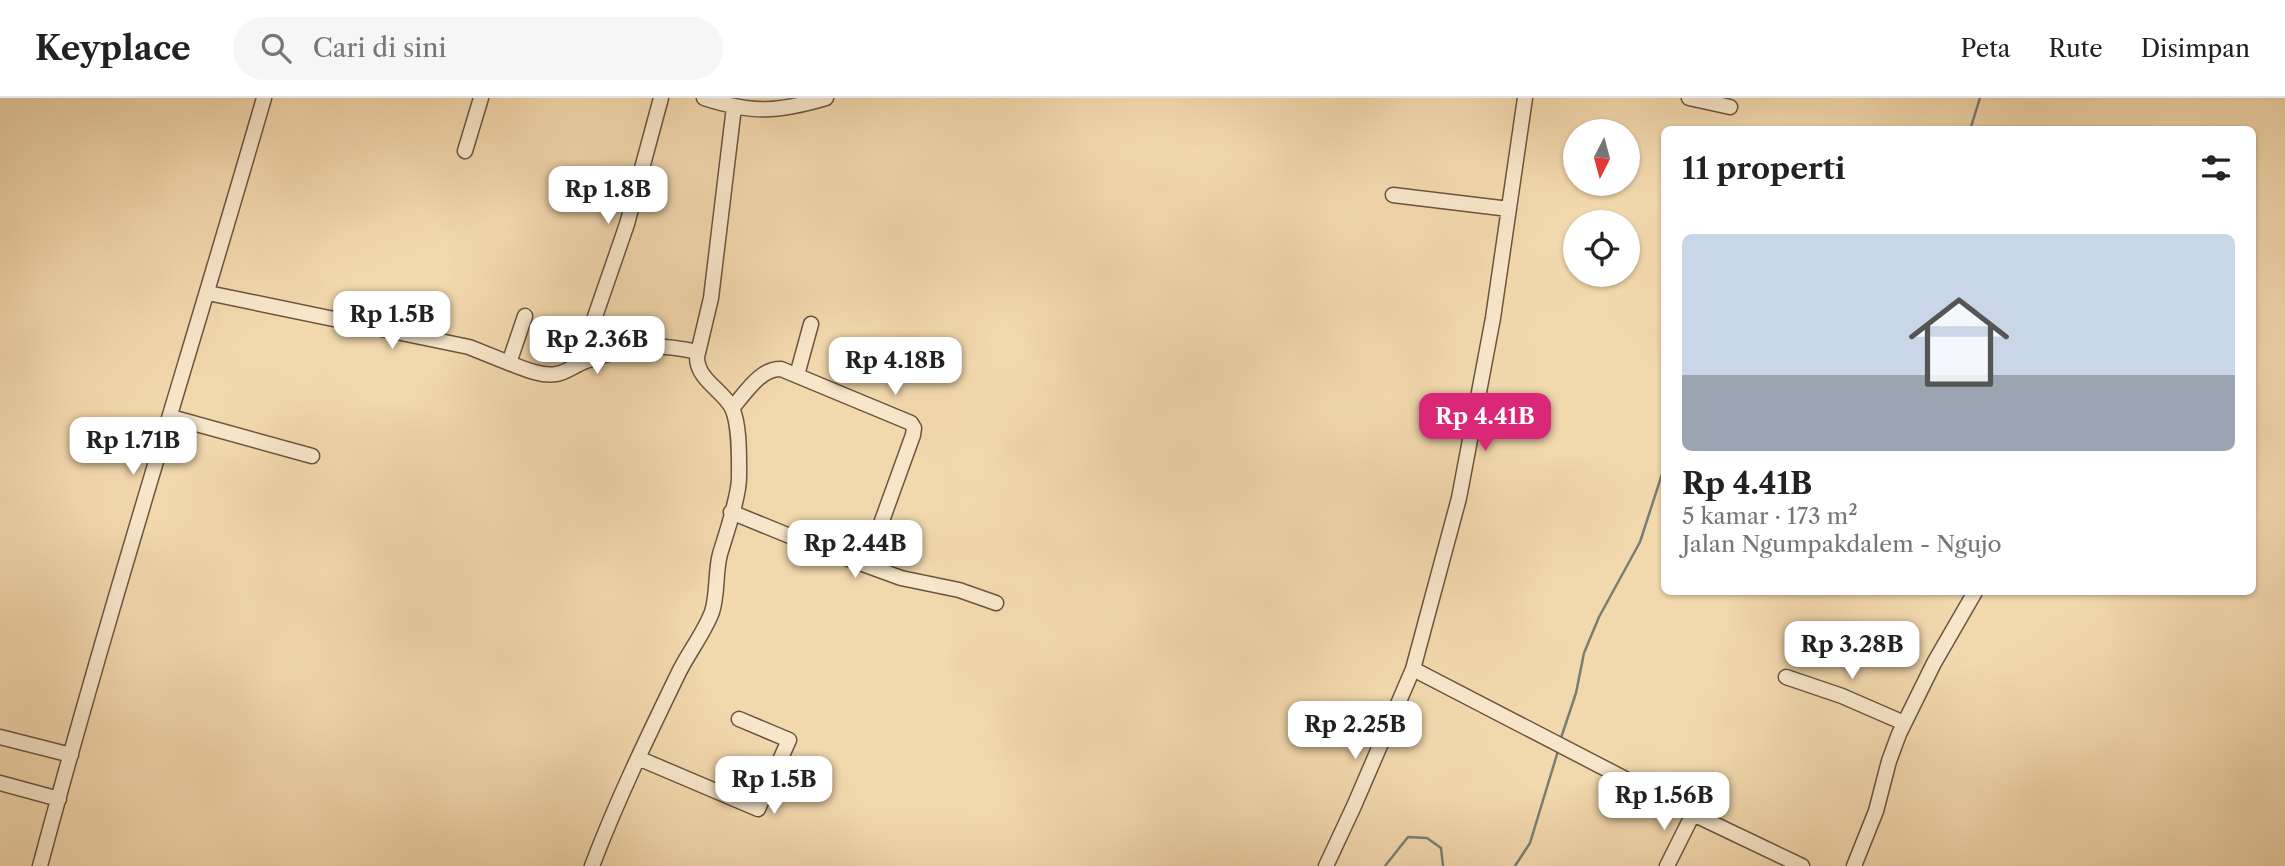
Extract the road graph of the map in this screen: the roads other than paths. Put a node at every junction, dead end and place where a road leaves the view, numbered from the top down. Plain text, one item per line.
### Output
1 (264, 98) edge
2 (481, 98) edge
3 (660, 98) edge
4 (704, 98) edge
5 (826, 98) edge
6 (1525, 98) edge
7 (1689, 98) edge
8 (734, 107) junction
9 (1730, 107) dead end
10 (465, 151) dead end
11 (1392, 195) dead end
12 (1509, 209) junction
13 (208, 293) junction
14 (525, 316) dead end
15 (811, 324) dead end
16 (698, 352) junction
17 (509, 363) junction
18 (579, 363) junction
19 (797, 375) junction
20 (732, 408) junction
21 (171, 417) junction
22 (312, 456) dead end
23 (731, 512) junction
24 (866, 565) junction
25 (1973, 595) edge
26 (996, 603) dead end
27 (1413, 670) junction
28 (1786, 677) dead end
29 (739, 719) dead end
30 (1904, 723) junction
31 (0, 737) edge
32 (71, 755) junction
33 (638, 758) junction
34 (0, 783) edge
35 (59, 799) junction
36 (1693, 814) junction
37 (40, 866) edge
38 (592, 866) edge
39 (1326, 866) edge
40 (1667, 866) edge
41 (1802, 866) edge
42 (1854, 866) edge

1 - 13 street
2 - 10 street
3 - 18 street
4 - 8 street
5 - 8 street
6 - 12 street
7 - 9 street
8 - 16 street
11 - 12 street
12 - 27 street
13 - 17 street
13 - 21 street
14 - 17 street
15 - 19 street
16 - 18 street
16 - 20 street
17 - 18 street
19 - 20 street
19 - 24 street
20 - 23 street
21 - 22 street
21 - 32 street
23 - 24 street
23 - 33 street
24 - 26 street
25 - 30 street
27 - 36 street
27 - 39 street
28 - 30 street
29 - 33 street
30 - 42 street
31 - 32 street
32 - 35 street
33 - 38 street
34 - 35 street
35 - 37 street
36 - 40 street
36 - 41 street

